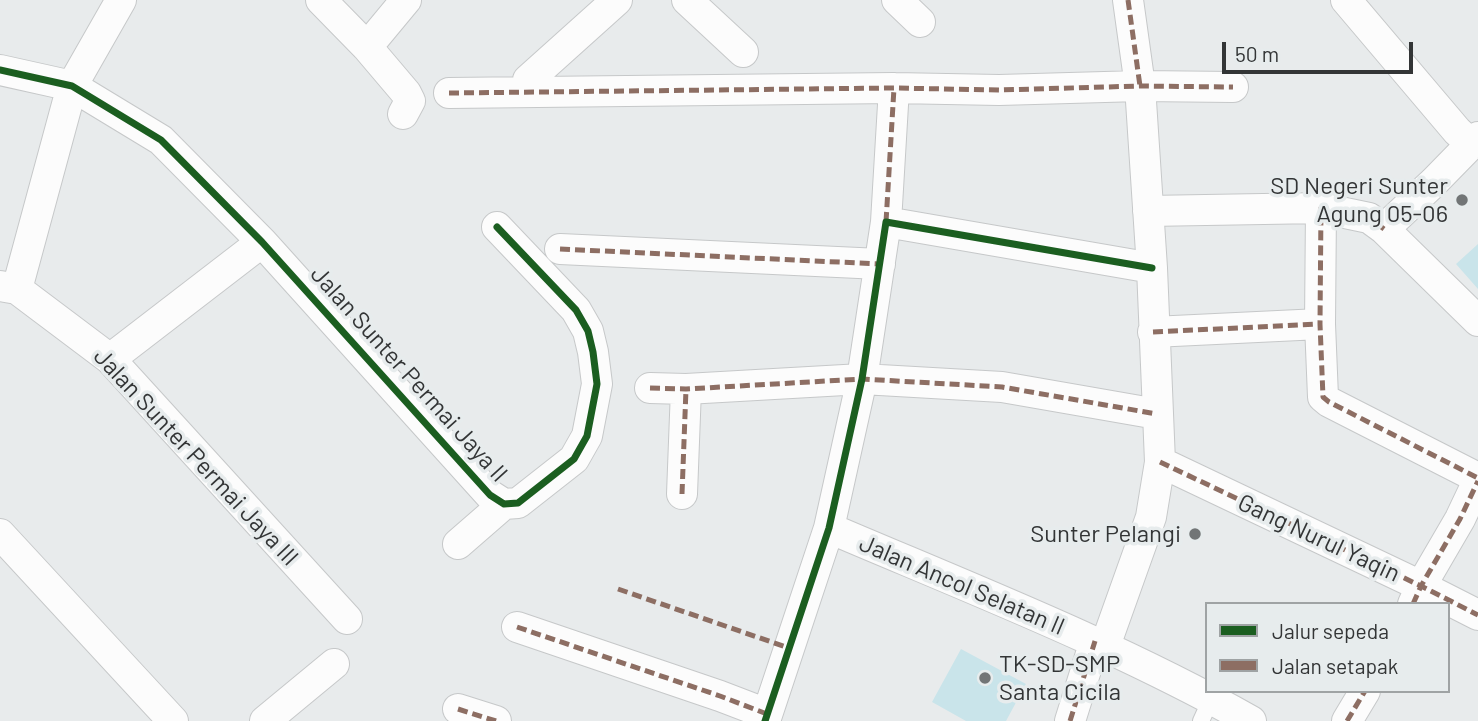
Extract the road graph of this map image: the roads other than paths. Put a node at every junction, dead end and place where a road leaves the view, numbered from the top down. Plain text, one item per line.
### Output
1 (121, 0) edge
2 (321, 0) edge
3 (406, 0) edge
4 (617, 0) edge
5 (687, 0) edge
6 (897, 0) edge
7 (1128, 0) edge
8 (1346, 0) edge
9 (920, 22) dead end
10 (367, 47) junction
11 (743, 52) dead end
12 (0, 70) edge
13 (528, 80) dead end
14 (72, 86) junction
15 (1140, 86) junction
16 (1233, 87) dead end
17 (894, 88) junction
18 (449, 93) dead end
19 (403, 114) dead end
20 (1474, 140) edge
21 (1321, 208) junction
22 (1148, 211) junction
23 (886, 222) junction
24 (497, 227) dead end
25 (1384, 229) junction
26 (262, 242) junction
27 (559, 249) dead end
28 (880, 264) junction
29 (1152, 268) junction
30 (8, 287) edge
31 (1478, 321) edge
32 (1320, 324) junction
33 (1153, 332) junction
34 (110, 359) junction
35 (862, 379) junction
36 (650, 388) dead end
37 (686, 389) junction
38 (1157, 414) junction
39 (1160, 462) junction
40 (1478, 479) edge
41 (682, 494) dead end
42 (505, 504) junction
43 (830, 528) junction
44 (0, 534) edge
45 (458, 544) dead end
46 (1417, 595) edge
47 (1438, 602) edge
48 (1450, 606) edge
49 (1478, 615) edge
50 (348, 618) dead end
51 (517, 627) dead end
52 (1100, 643) junction
53 (334, 664) dead end
54 (1364, 693) edge
55 (458, 709) dead end
56 (1206, 710) edge
57 (766, 718) edge
58 (173, 721) edge
59 (265, 721) edge
60 (496, 721) edge
61 (1070, 721) edge
62 (1251, 721) edge
63 (1347, 721) edge

1 - 14 street
2 - 10 street
3 - 10 street
4 - 13 street
5 - 11 street
6 - 9 street
7 - 15 street, Jalan Ancol Selatan II
8 - 20 street
10 - 19 street
12 - 14 street, Jalan Sunter Permai Jaya II
14 - 26 street, Jalan Sunter Permai Jaya II
14 - 30 street
15 - 16 street
15 - 17 street
15 - 22 street, Jalan Ancol Selatan II
17 - 18 street
17 - 23 street
20 - 25 street
21 - 22 street
21 - 25 street
21 - 32 street
22 - 29 street, Jalan Ancol Selatan II
23 - 28 street
23 - 29 street
24 - 42 street, Jalan Sunter Permai Jaya II
25 - 31 street
26 - 34 street
26 - 42 street, Jalan Sunter Permai Jaya II
27 - 28 street
28 - 35 street
29 - 33 street, Jalan Ancol Selatan II
30 - 34 street, Jalan Sunter Permai Jaya III
32 - 33 street
32 - 40 street
33 - 38 street, Jalan Ancol Selatan II
34 - 50 street, Jalan Sunter Permai Jaya III
35 - 37 street
35 - 38 street
35 - 43 street
36 - 37 street
37 - 41 street
38 - 39 street, Jalan Ancol Selatan II
39 - 46 street, Gang Nurul Yaqin
39 - 52 street, Jalan Ancol Selatan II
40 - 46 street
42 - 45 street, Jalan Sunter Permai Jaya II
43 - 52 street, Jalan Ancol Selatan II
43 - 57 street
44 - 58 street
46 - 47 street, Gang Nurul Yaqin
48 - 49 street, Gang Nurul Yaqin
51 - 57 street
52 - 56 street, Jalan Ancol Selatan II
52 - 61 street, Jalan Ancol Selatan II
53 - 59 street
54 - 63 street
55 - 60 street
56 - 62 street, Jalan Ancol Selatan II

